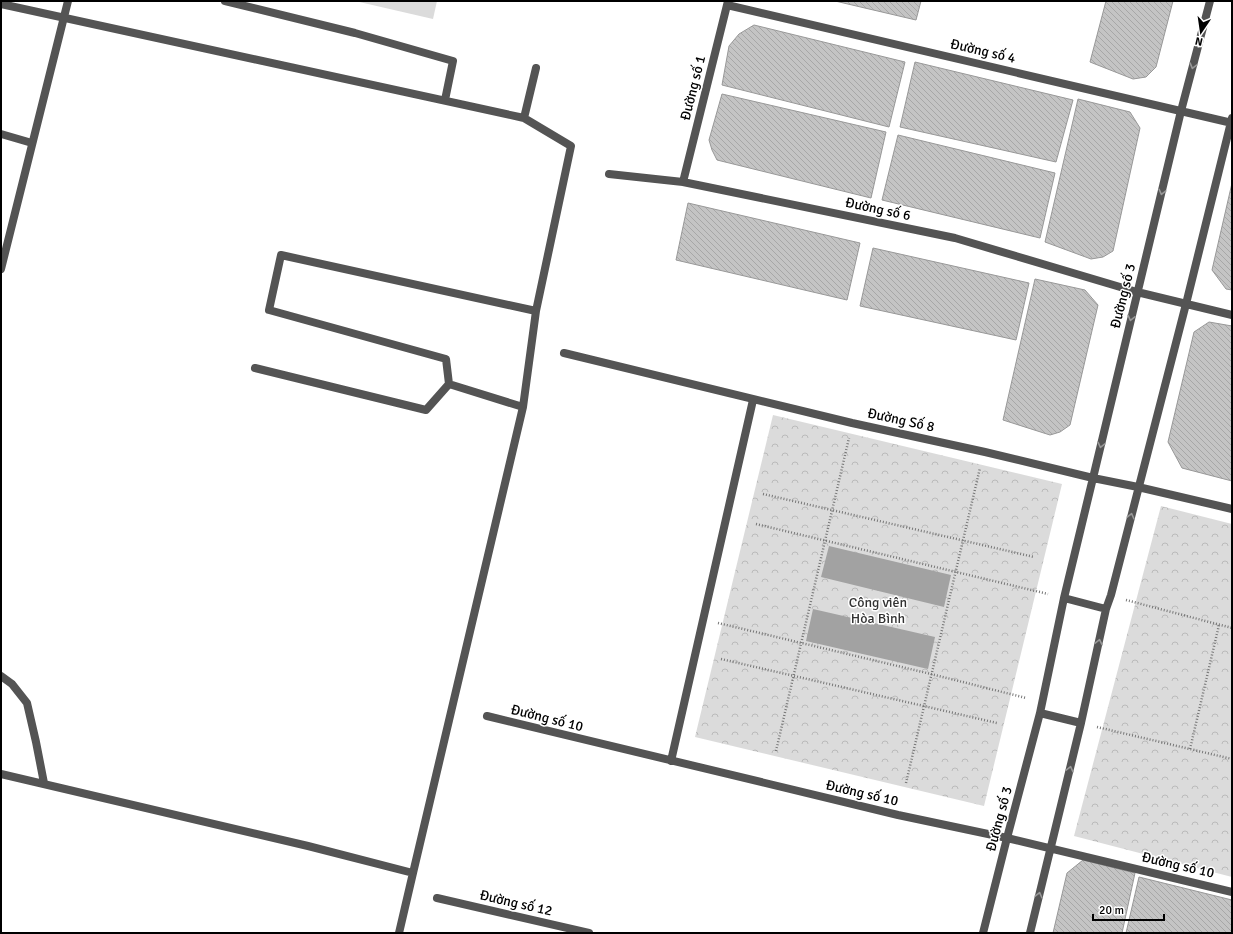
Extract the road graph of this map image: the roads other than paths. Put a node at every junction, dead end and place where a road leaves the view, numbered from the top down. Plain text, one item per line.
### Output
1 (68, 1) edge
2 (225, 1) edge
3 (1210, 1) edge
4 (728, 3) edge
5 (1, 4) edge
6 (64, 18) junction
7 (536, 68) dead end
8 (445, 100) junction
9 (1182, 111) junction
10 (524, 118) junction
11 (1232, 121) edge
12 (1, 134) edge
13 (32, 143) junction
14 (609, 174) dead end
15 (683, 182) junction
16 (1, 269) edge
17 (1137, 292) junction
18 (1186, 304) junction
19 (536, 312) junction
20 (1232, 315) edge
21 (564, 353) dead end
22 (255, 368) dead end
23 (449, 384) junction
24 (753, 400) junction
25 (523, 407) junction
26 (1093, 478) junction
27 (1138, 487) junction
28 (1232, 509) edge
29 (1064, 598) junction
30 (1106, 609) junction
31 (1, 676) edge
32 (1040, 713) junction
33 (486, 716) dead end
34 (1081, 724) junction
35 (671, 761) junction
36 (1, 774) edge
37 (44, 783) junction
38 (1007, 838) junction
39 (1051, 848) junction
40 (413, 873) junction
41 (1232, 892) edge
42 (437, 898) dead end
43 (399, 933) edge
44 (589, 933) edge
45 (983, 933) edge
46 (1030, 933) edge

1 - 6 street
2 - 8 street
3 -> 9 street, Đường số 3
4 - 9 street, Đường số 4
4 - 15 street, Đường số 1
5 - 6 street
6 - 8 street
6 - 13 street
7 - 10 street
8 - 10 street
9 - 11 street, Đường số 4
9 -> 17 street, Đường số 3
10 - 19 street
11 - 18 street
12 - 13 street
13 - 16 street
14 - 15 street, Đường số 6
15 - 17 street, Đường số 6
17 - 18 street
17 -> 26 street, Đường số 3
18 - 20 street
18 - 27 street
19 - 23 street
19 - 25 street
21 - 24 street, Đường Số 8
22 - 23 street
23 - 25 street
24 - 26 street, Đường Số 8
24 - 35 street
25 - 40 street
26 - 27 street, Đường Số 8
26 - 29 street, Đường số 3
27 - 28 street, Đường Số 8
30 -> 27 street
29 - 30 street
29 - 32 street, Đường số 3
34 -> 30 street
31 - 37 street
32 - 34 street
32 - 38 street, Đường số 3
33 - 35 street, Đường số 10
39 -> 34 street
35 - 38 street, Đường số 10
36 - 37 street
37 - 40 street
38 - 39 street, Đường số 10
38 - 45 street, Đường số 3
39 - 41 street, Đường số 10
46 -> 39 street
40 - 43 street
42 - 44 street, Đường số 12

